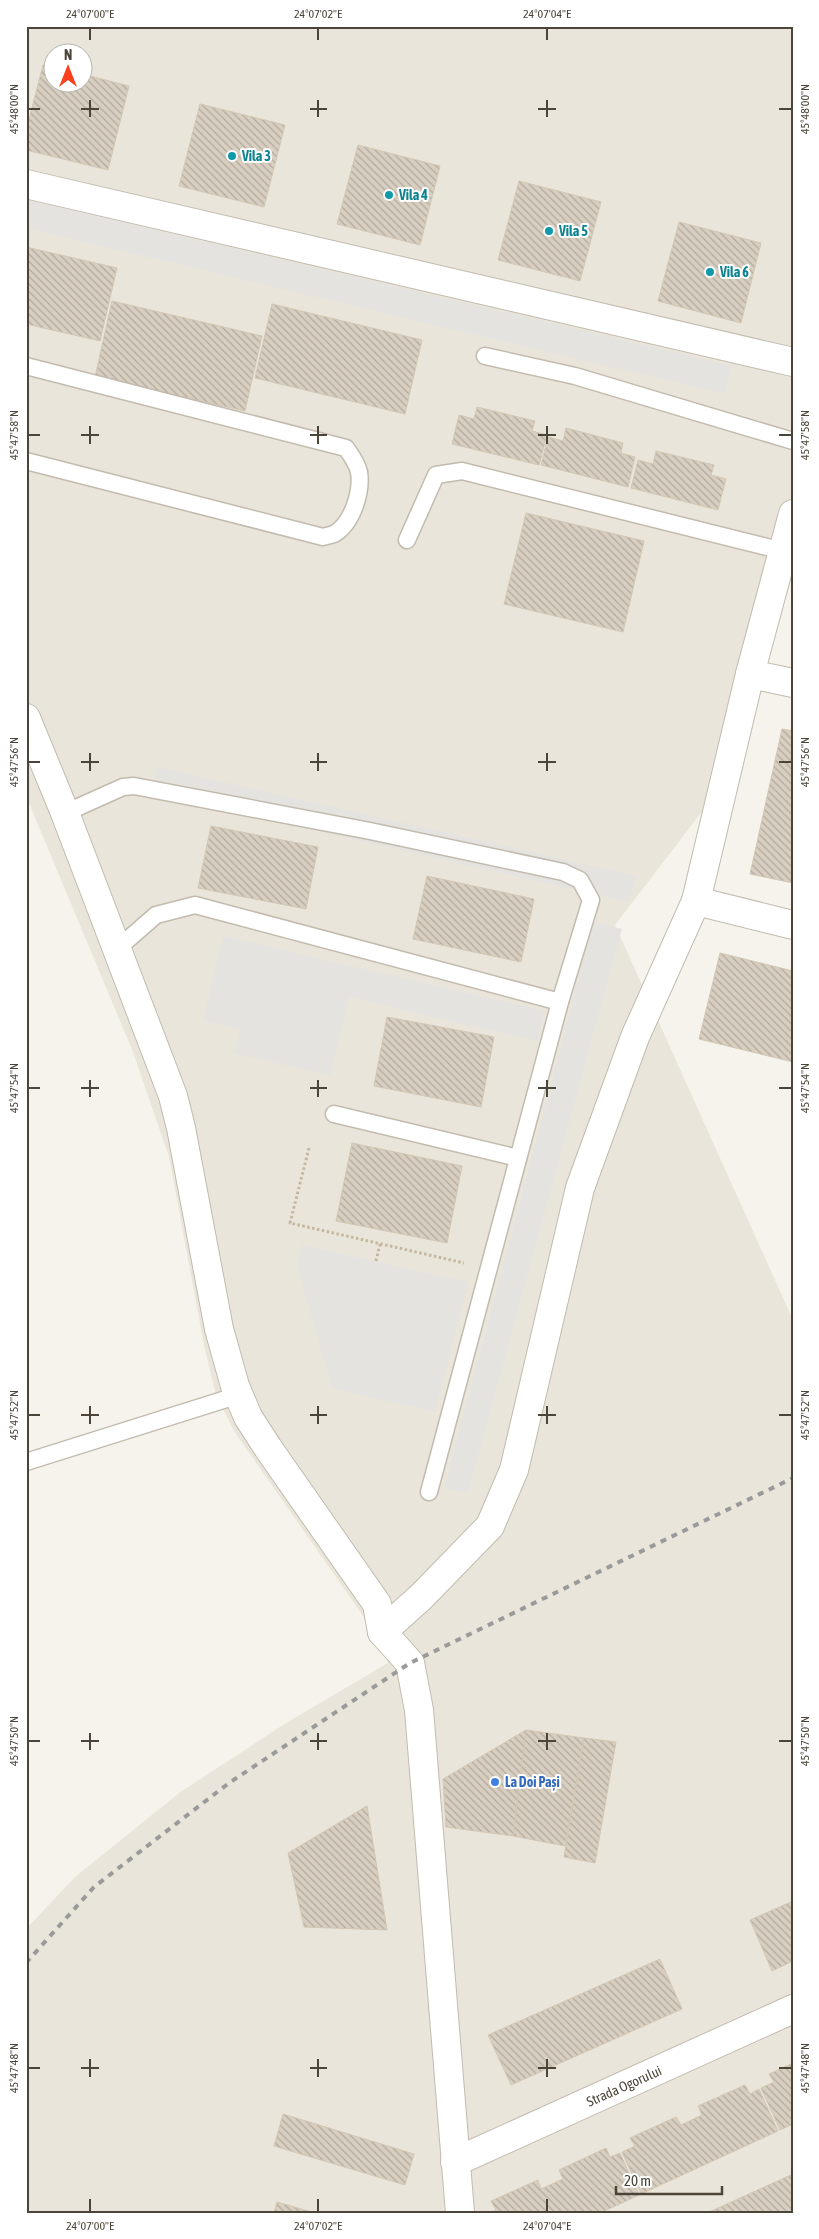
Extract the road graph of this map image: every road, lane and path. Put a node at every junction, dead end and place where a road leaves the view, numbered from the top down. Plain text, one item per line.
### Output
1 (26, 184) edge
2 (485, 356) dead end
3 (793, 362) edge
4 (26, 366) edge
5 (793, 441) edge
6 (26, 461) edge
7 (793, 514) edge
8 (407, 540) dead end
9 (783, 551) junction
10 (750, 674) junction
11 (793, 683) edge
12 (26, 718) edge
13 (65, 813) junction
14 (696, 901) junction
15 (793, 925) edge
16 (117, 949) junction
17 (560, 1002) junction
18 (334, 1114) dead end
19 (308, 1148) dead end
20 (518, 1158) junction
21 (380, 1244) junction
22 (376, 1261) dead end
23 (489, 1269) junction
24 (239, 1395) junction
25 (26, 1462) edge
26 (428, 1492) dead end
27 (382, 1632) junction
28 (793, 2009) edge
29 (455, 2162) junction
30 (460, 2213) edge

1 - 3 street
2 - 5 lane
4 - 6 lane
7 - 9 street
8 - 9 lane
9 - 10 street
10 - 11 street
10 - 14 street
12 - 13 street
13 - 16 street
13 - 17 lane
14 - 15 street
14 - 27 street
16 - 17 lane
16 - 24 street
17 - 20 lane
18 - 20 lane
19 - 21 path
20 - 23 lane
21 - 22 path
21 - 23 path
23 - 26 lane
24 - 25 lane
24 - 27 street
27 - 29 street
28 - 29 street, Strada Ogorului
29 - 30 street

